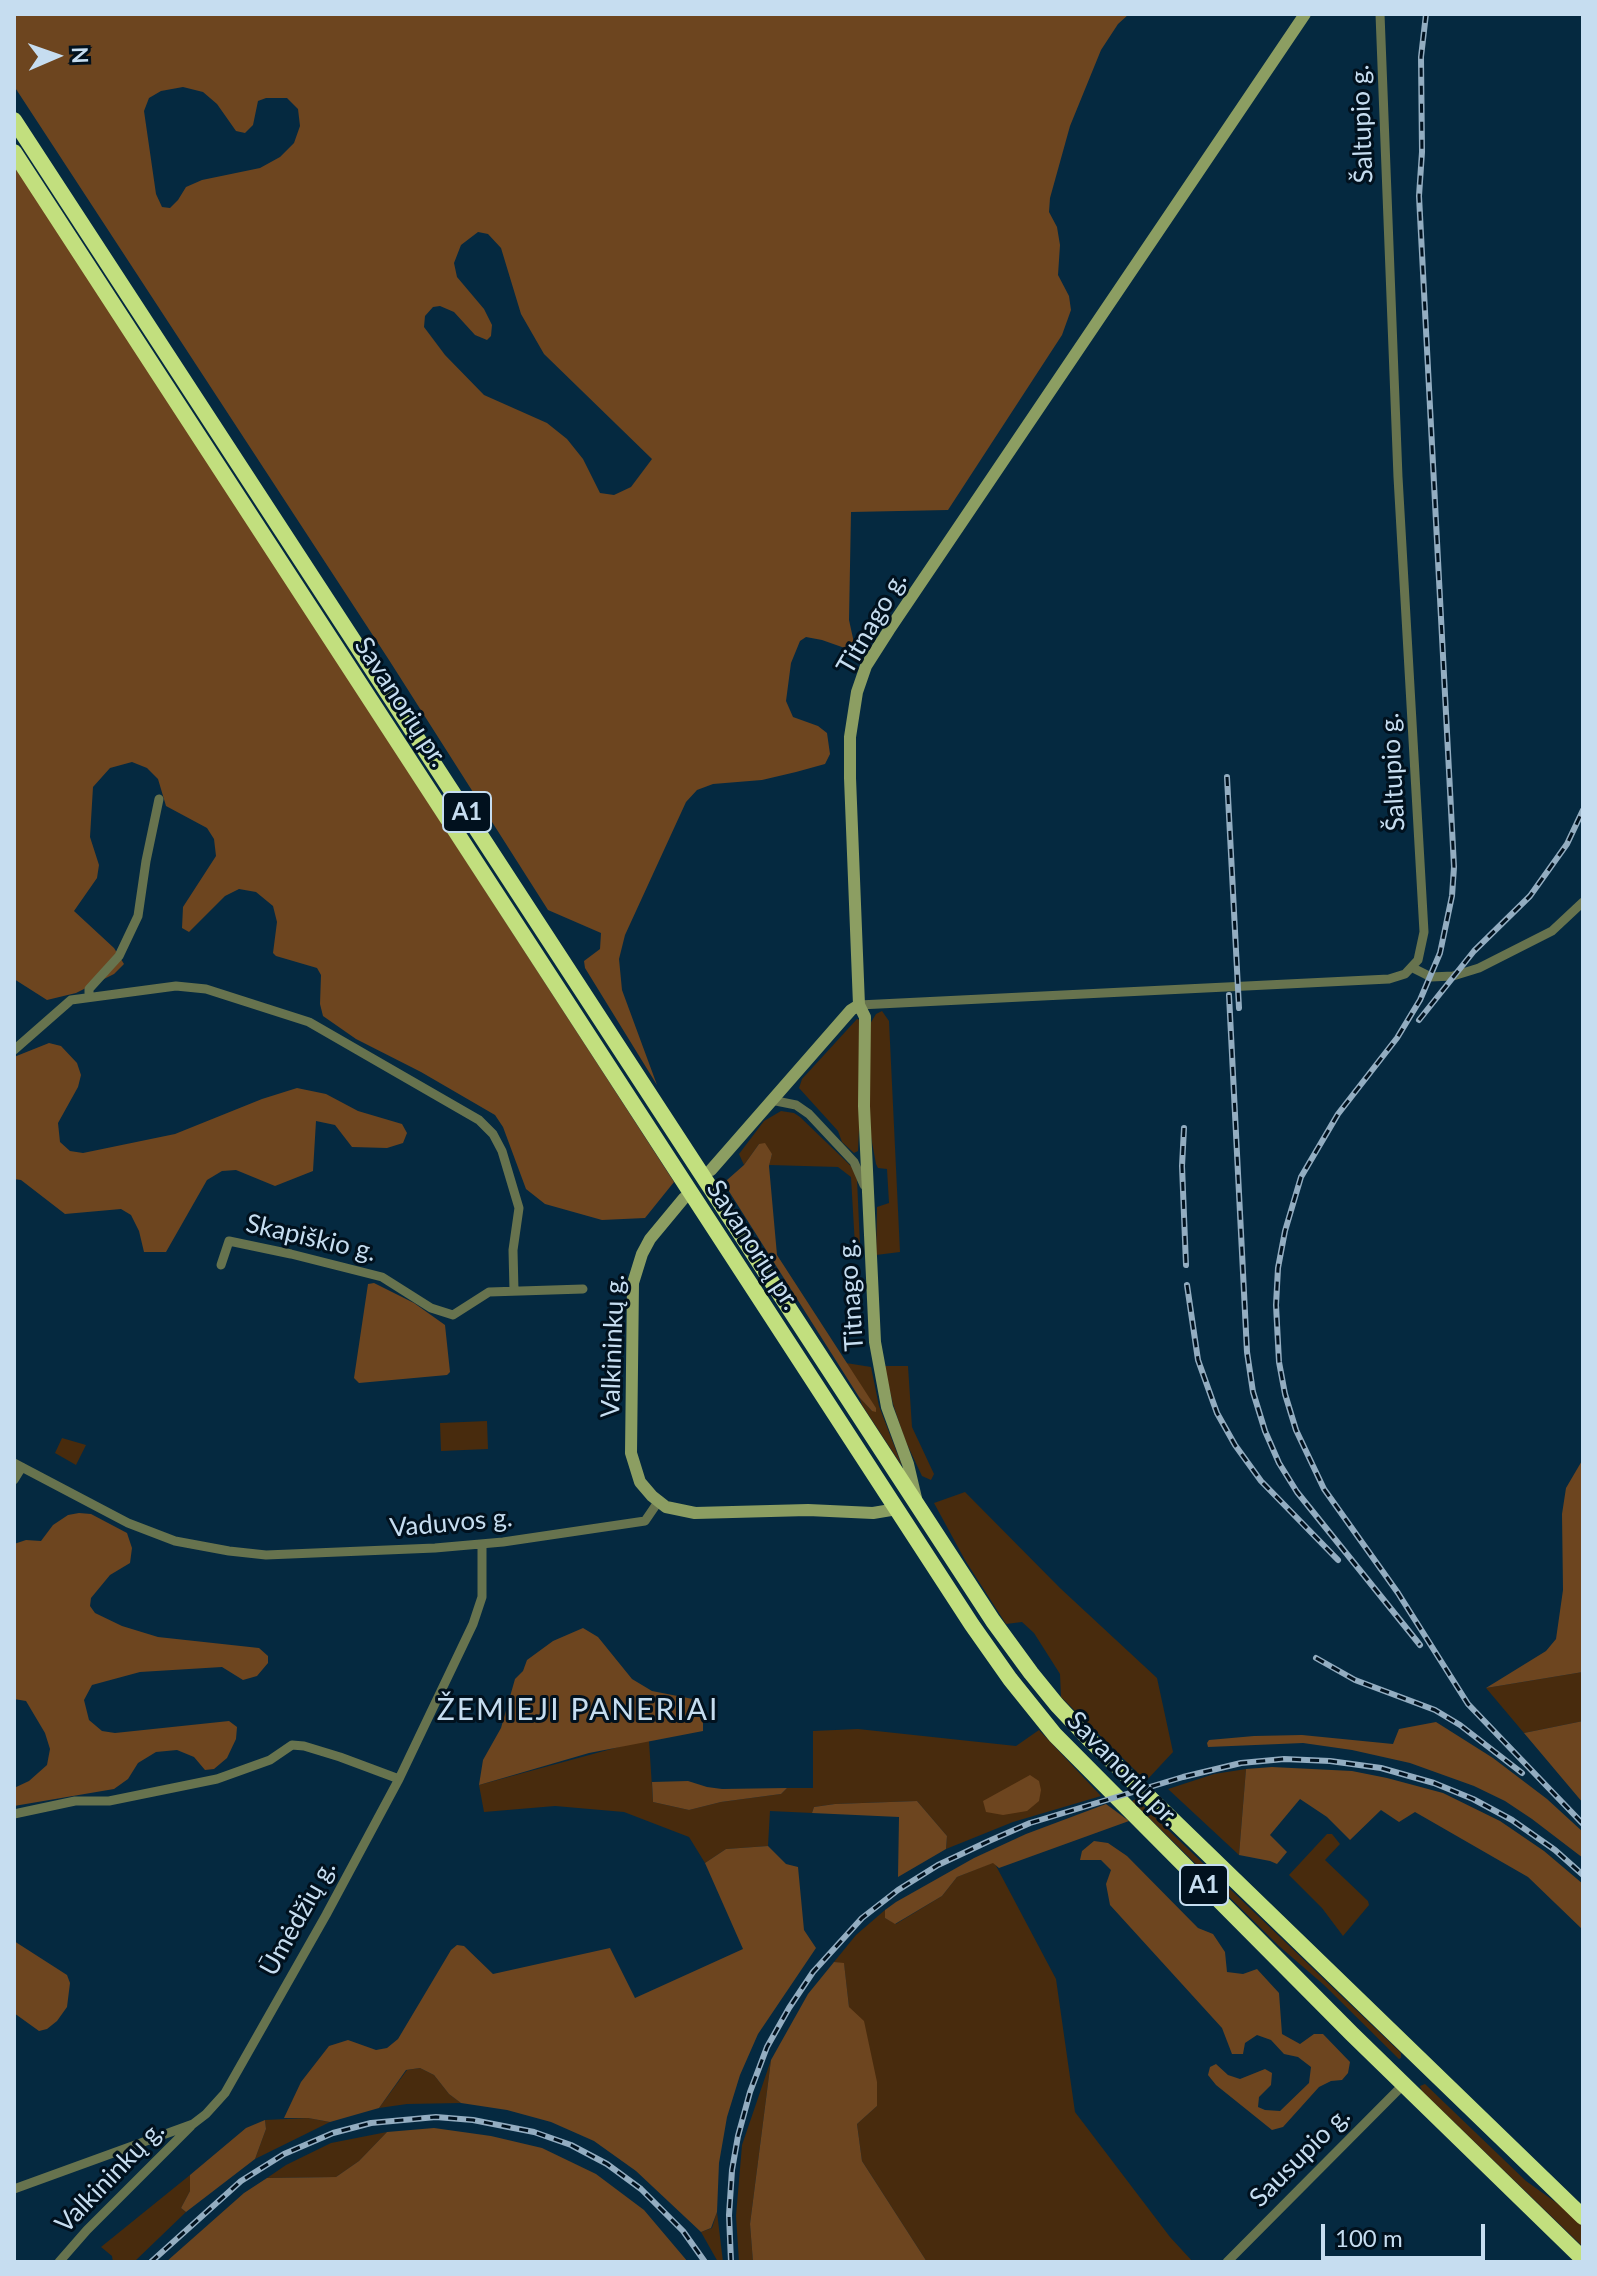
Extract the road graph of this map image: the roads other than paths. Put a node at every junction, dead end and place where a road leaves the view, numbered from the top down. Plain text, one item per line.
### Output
1 (1305, 14) edge
2 (1380, 14) edge
3 (14, 120) edge
4 (14, 152) edge
5 (159, 799) dead end
6 (1583, 902) edge
7 (1413, 968) junction
8 (89, 996) junction
9 (859, 1005) junction
10 (14, 1050) edge
11 (771, 1100) junction
12 (711, 1170) dead end
13 (868, 1196) junction
14 (684, 1198) dead end
15 (221, 1265) dead end
16 (583, 1289) dead end
17 (514, 1291) junction
18 (18, 1465) edge
19 (14, 1480) edge
20 (658, 1502) junction
21 (918, 1505) junction
22 (897, 1509) junction
23 (482, 1544) junction
24 (399, 1779) junction
25 (14, 1814) edge
26 (1424, 2063) junction
27 (1405, 2083) junction
28 (193, 2124) junction
29 (14, 2189) edge
30 (1583, 2217) edge
31 (1583, 2259) edge
32 (59, 2262) edge
33 (1227, 2262) edge

1 - 9 street, Titnago g.
2 - 7 street, Šaltupio g.
3 - 21 highway, Savanorių pr. / A1
4 - 22 highway, Savanorių pr. / A1
5 - 8 street
6 - 7 street
7 - 9 street
8 - 10 street
8 - 17 street
9 - 11 street
9 - 13 street, Titnago g.
11 - 12 street
11 - 13 street
13 - 21 street, Titnago g.
14 - 20 street, Valkininkų g.
15 - 17 street, Skapiškio g.
16 - 17 street, Skapiškio g.
18 - 19 street
18 - 23 street, Vaduvos g.
20 - 22 street
20 - 23 street, Vaduvos g.
21 - 26 highway, Savanorių pr. / A1
22 - 27 highway, Savanorių pr. / A1
23 - 24 street, Ūmėdžių g.
24 - 25 street
24 - 28 street, Ūmėdžių g.
26 - 27 highway
26 - 30 highway, Savanorių pr. / A1
27 - 31 highway, Savanorių pr. / A1
27 - 33 street, Sausupio g.
28 - 29 street, Ūmėdžių g.
28 - 32 street, Valkininkų g.

